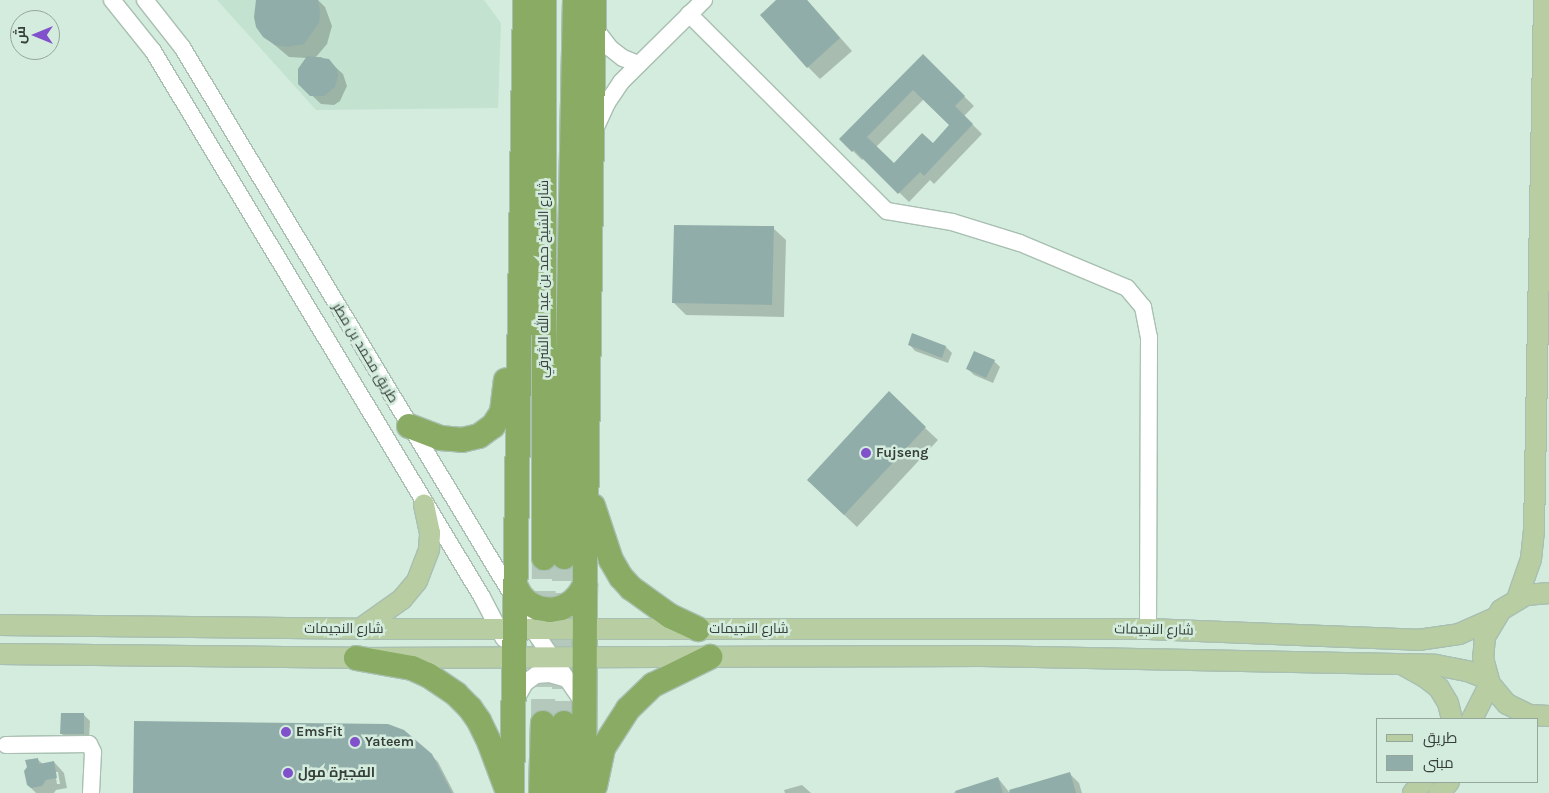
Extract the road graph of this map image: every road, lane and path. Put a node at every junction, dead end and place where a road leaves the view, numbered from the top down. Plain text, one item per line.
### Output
1 (112, 0) edge
2 (146, 0) edge
3 (525, 0) edge
4 (544, 0) edge
5 (574, 0) edge
6 (594, 0) edge
7 (704, 0) edge
8 (1544, 0) edge
9 (689, 14) junction
10 (594, 26) junction
11 (638, 64) junction
12 (592, 139) junction
13 (521, 305) junction
14 (409, 426) junction
15 (586, 484) junction
16 (424, 505) junction
17 (584, 585) junction
18 (515, 593) junction
19 (1549, 593) edge
20 (1517, 599) junction
21 (1495, 618) junction
22 (0, 625) edge
23 (360, 629) junction
24 (515, 629) junction
25 (698, 629) junction
26 (1148, 629) junction
27 (585, 630) junction
28 (0, 654) edge
29 (514, 657) junction
30 (550, 657) junction
31 (585, 657) junction
32 (710, 657) junction
33 (356, 658) junction
34 (1401, 664) junction
35 (566, 679) junction
36 (1489, 682) junction
37 (585, 705) junction
38 (513, 708) junction
39 (1539, 717) edge
40 (1452, 718) edge
41 (1472, 718) edge
42 (6, 745) dead end
43 (1421, 783) edge
44 (1448, 783) edge
45 (91, 793) edge
46 (507, 793) edge
47 (512, 793) edge
48 (541, 793) edge
49 (564, 793) edge
50 (584, 793) edge
51 (595, 793) edge
52 (1413, 793) edge
53 (1439, 793) edge

1 - 16 street, طريق محمد بن مطر
2 - 14 street, طريق محمد بن مطر
3 - 13 highway
4 - 5 highway, شارع الشيخ حمد بن عبد الله الشرقي
6 - 10 highway
7 - 9 street
8 - 20 main road
9 - 11 street
9 - 26 street
10 - 11 street
10 - 12 highway
11 - 12 street
12 - 15 highway
13 - 14 highway
13 - 18 highway
14 - 18 street, طريق محمد بن مطر
15 - 17 highway
15 - 25 highway
16 - 23 main road
16 - 24 street, طريق محمد بن مطر
17 - 18 highway
17 - 27 highway
18 - 24 highway
19 - 20 main road
20 - 21 main road
21 - 26 main road, شارع النجيمات
21 - 36 main road
22 - 23 main road, شارع النجيمات
23 - 24 main road, شارع النجيمات
24 - 27 main road, شارع النجيمات
24 - 29 highway
24 - 30 street, طريق محمد بن مطر
25 - 26 main road, شارع النجيمات
25 - 27 main road, شارع النجيمات
27 - 31 highway
28 - 33 main road, شارع النجيمات
29 - 30 main road, شارع النجيمات
29 - 33 main road, شارع النجيمات
29 - 38 highway
30 - 31 main road, شارع النجيمات
30 - 35 street, طريق محمد بن مطر
31 - 32 main road, شارع النجيمات
31 - 37 highway
32 - 34 main road, شارع النجيمات
32 - 51 highway
33 - 46 highway
34 - 36 main road, شارع النجيمات
34 - 40 main road
35 - 37 street, طريق محمد بن مطر
35 - 38 street
36 - 39 main road
36 - 41 main road
37 - 50 highway
38 - 47 highway
42 - 45 street
43 - 52 main road
44 - 53 main road
48 - 49 highway

